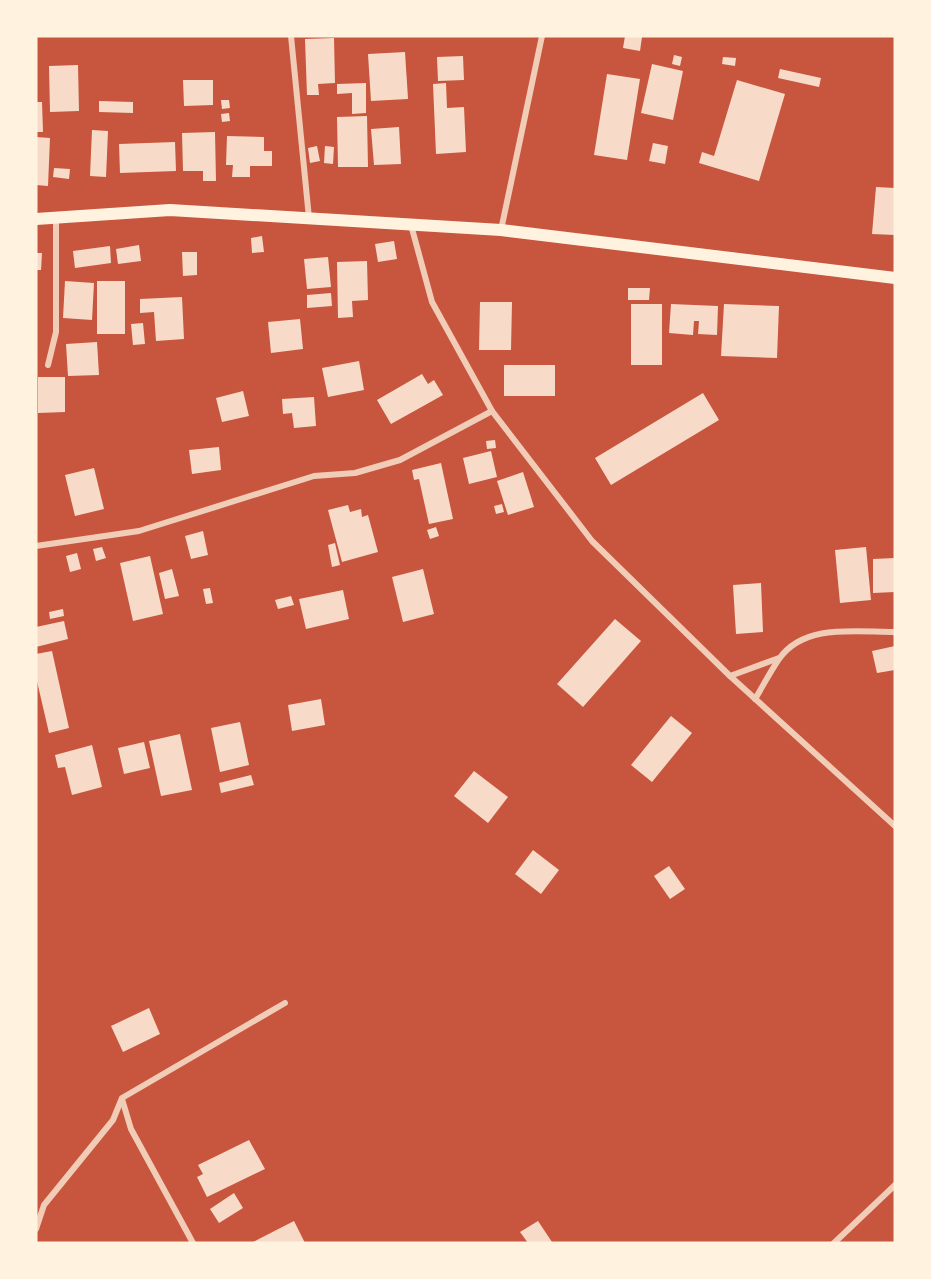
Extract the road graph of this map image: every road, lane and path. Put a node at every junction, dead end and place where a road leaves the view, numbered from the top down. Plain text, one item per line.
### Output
1 (291, 36) edge
2 (542, 36) edge
3 (56, 216) junction
4 (309, 218) junction
5 (36, 219) edge
6 (411, 225) junction
7 (501, 231) junction
8 (895, 278) edge
9 (48, 365) dead end
10 (492, 411) junction
11 (36, 546) edge
12 (895, 632) edge
13 (779, 658) junction
14 (730, 676) junction
15 (755, 699) junction
16 (895, 826) edge
17 (285, 1003) dead end
18 (122, 1098) junction
19 (895, 1185) edge
20 (36, 1229) edge
21 (193, 1243) edge
22 (834, 1243) edge

1 - 4 street
2 - 7 street
3 - 4 main road
3 - 5 main road
3 - 9 street
4 - 6 main road
6 - 7 main road
6 - 10 street
7 - 8 main road
10 - 11 street
10 - 14 street
12 - 13 street
13 - 14 street
13 - 15 street
14 - 15 street
15 - 16 street
17 - 18 street
18 - 20 street
18 - 21 street
19 - 22 street

